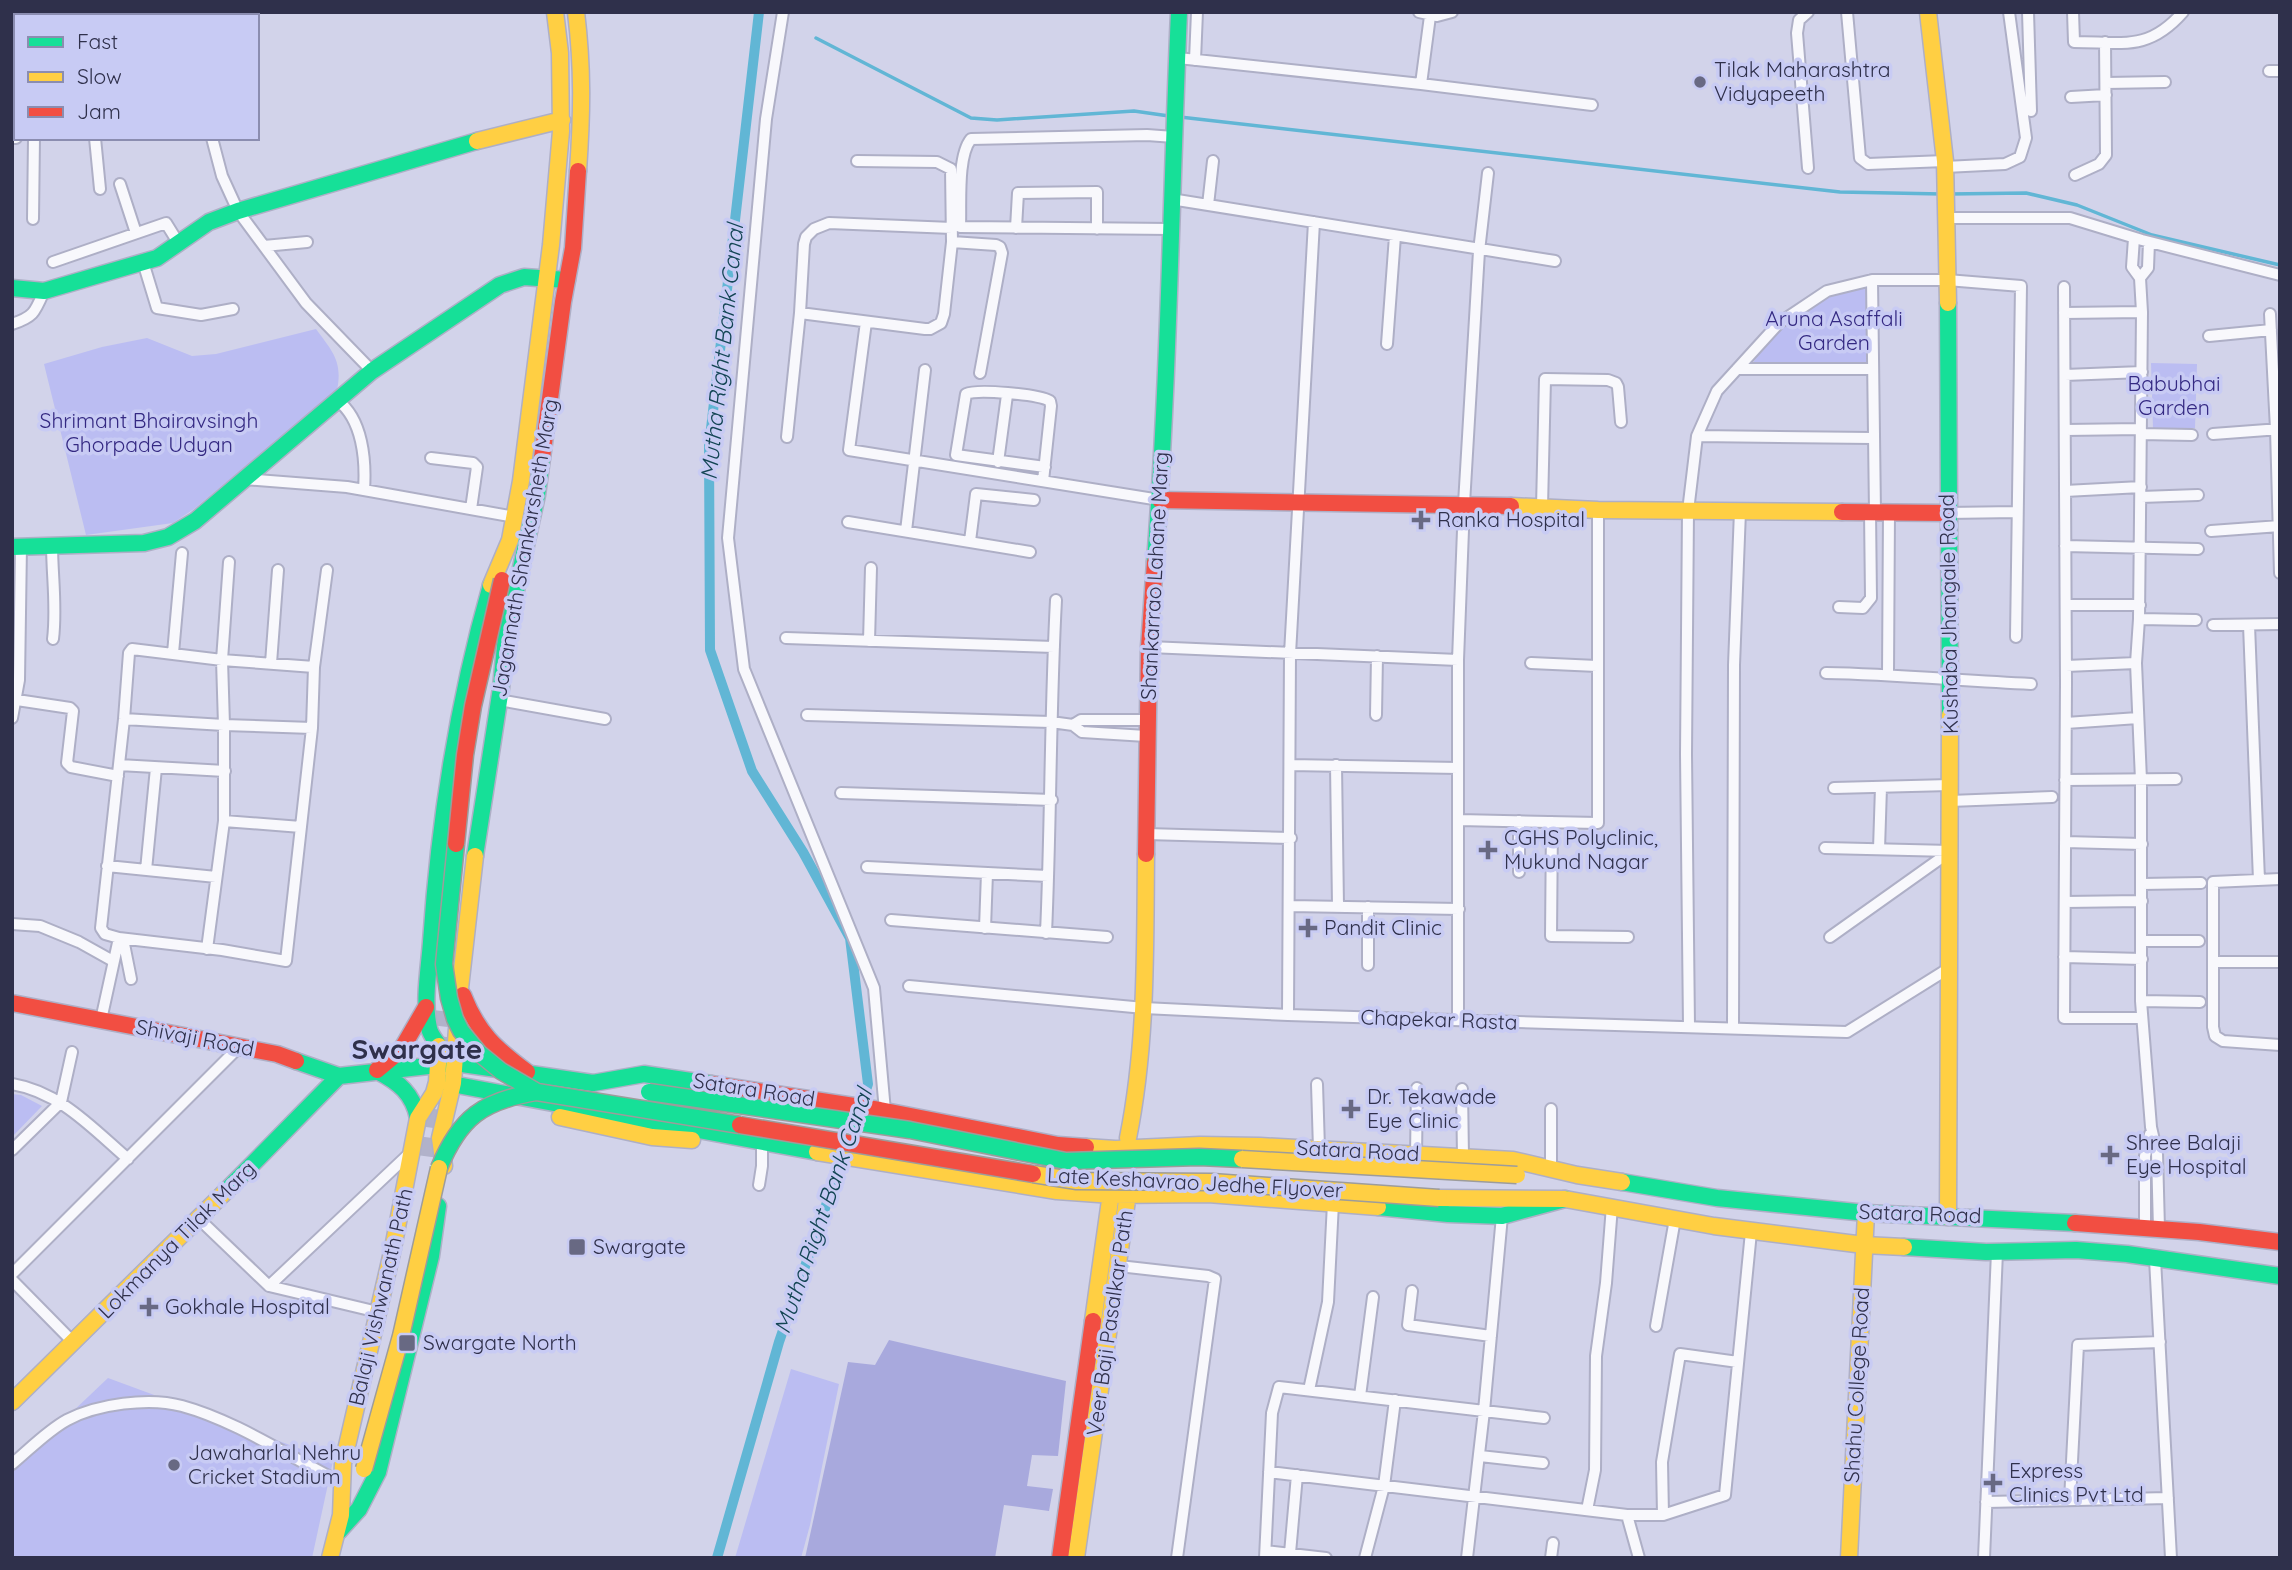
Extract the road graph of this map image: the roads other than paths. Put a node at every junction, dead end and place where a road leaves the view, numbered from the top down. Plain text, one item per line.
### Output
1 (555, 12) edge
2 (576, 12) edge
3 (783, 12) edge
4 (1179, 12) edge
5 (1197, 12) edge
6 (1452, 12) edge
7 (1808, 12) edge
8 (1846, 12) edge
9 (1928, 12) edge
10 (2009, 12) edge
11 (2028, 12) edge
12 (2073, 12) edge
13 (2183, 12) edge
14 (1425, 14) edge
15 (2105, 42) junction
16 (1178, 58) junction
17 (1195, 60) junction
18 (2165, 82) dead end
19 (2106, 83) junction
20 (1421, 84) junction
21 (2106, 95) junction
22 (2071, 97) dead end
23 (1592, 105) dead end
24 (2031, 111) dead end
25 (562, 120) junction
26 (1174, 137) junction
27 (34, 140) edge
28 (95, 140) edge
29 (213, 140) edge
30 (857, 161) dead end
31 (1213, 161) dead end
32 (1945, 168) junction
33 (1808, 169) dead end
34 (1488, 173) dead end
35 (2075, 175) dead end
36 (120, 184) dead end
37 (100, 189) dead end
38 (1171, 200) junction
39 (1208, 205) junction
40 (238, 211) junction
41 (1947, 213) junction
42 (33, 219) dead end
43 (1314, 222) junction
44 (952, 228) junction
45 (1016, 228) junction
46 (1097, 229) junction
47 (1171, 229) junction
48 (136, 233) junction
49 (1395, 236) junction
50 (2134, 238) junction
51 (307, 242) dead end
52 (952, 242) junction
53 (2149, 242) junction
54 (179, 244) junction
55 (264, 246) junction
56 (1479, 251) junction
57 (1555, 261) dead end
58 (53, 262) dead end
59 (143, 262) junction
60 (2280, 275) edge
61 (546, 277) junction
62 (2140, 278) junction
63 (1947, 279) junction
64 (568, 280) junction
65 (1872, 280) junction
66 (2064, 287) dead end
67 (12, 288) edge
68 (44, 291) junction
69 (233, 309) dead end
70 (2142, 312) junction
71 (800, 313) junction
72 (2064, 313) junction
73 (2270, 314) dead end
74 (866, 322) junction
75 (12, 324) edge
76 (2271, 330) junction
77 (2209, 336) dead end
78 (1387, 344) dead end
79 (1737, 369) junction
80 (1872, 369) junction
81 (925, 370) dead end
82 (372, 371) junction
83 (2142, 372) junction
84 (980, 373) dead end
85 (2065, 375) junction
86 (1007, 395) junction
87 (337, 401) junction
88 (1621, 422) dead end
89 (2278, 429) edge
90 (2065, 430) junction
91 (2141, 431) junction
92 (2213, 434) dead end
93 (2192, 435) dead end
94 (1697, 436) junction
95 (787, 437) dead end
96 (1872, 438) junction
97 (431, 458) dead end
98 (913, 460) junction
99 (998, 462) junction
100 (1045, 467) junction
101 (244, 480) junction
102 (1043, 481) junction
103 (364, 490) junction
104 (2065, 491) junction
105 (2141, 492) junction
106 (2198, 495) dead end
107 (1034, 500) dead end
108 (1160, 500) junction
109 (1298, 502) junction
110 (1464, 504) junction
111 (1542, 507) junction
112 (471, 509) junction
113 (1598, 510) junction
114 (1688, 511) junction
115 (1740, 511) junction
116 (1878, 512) junction
117 (2017, 512) junction
118 (1947, 513) junction
119 (515, 517) junction
120 (848, 522) dead end
121 (2278, 526) edge
122 (906, 531) junction
123 (2211, 531) dead end
124 (510, 540) junction
125 (970, 541) junction
126 (52, 544) junction
127 (17, 546) edge
128 (2065, 546) junction
129 (2140, 548) junction
130 (2198, 550) dead end
131 (1030, 552) dead end
132 (182, 553) dead end
133 (229, 562) dead end
134 (871, 568) dead end
135 (278, 570) dead end
136 (327, 570) dead end
137 (2280, 573) edge
138 (1056, 600) dead end
139 (2066, 605) junction
140 (2140, 605) junction
141 (1839, 607) dead end
142 (2139, 619) junction
143 (2196, 620) dead end
144 (2280, 624) edge
145 (2213, 625) dead end
146 (2249, 625) junction
147 (506, 636) junction
148 (2016, 637) dead end
149 (786, 638) dead end
150 (53, 639) dead end
151 (869, 641) junction
152 (1054, 647) junction
153 (1149, 647) junction
154 (16, 650) edge
155 (173, 653) junction
156 (1290, 654) junction
157 (1377, 656) junction
158 (222, 660) junction
159 (1458, 660) junction
160 (271, 663) junction
161 (1531, 663) dead end
162 (2136, 663) junction
163 (1597, 666) junction
164 (2066, 666) junction
165 (314, 667) junction
166 (1826, 673) dead end
167 (1888, 674) junction
168 (1950, 681) junction
169 (2031, 684) dead end
170 (17, 700) junction
171 (499, 700) junction
172 (807, 715) dead end
173 (1376, 715) dead end
174 (12, 718) edge
175 (2138, 718) junction
176 (124, 719) junction
177 (605, 719) dead end
178 (1051, 722) junction
179 (2066, 723) junction
180 (224, 725) junction
181 (312, 728) junction
182 (1146, 728) junction
183 (1290, 765) junction
184 (1336, 765) junction
185 (156, 768) junction
186 (1458, 768) junction
187 (118, 771) junction
188 (225, 771) junction
189 (2065, 779) junction
190 (2176, 779) dead end
191 (2141, 780) junction
192 (1881, 786) junction
193 (1834, 788) dead end
194 (841, 793) dead end
195 (1950, 793) junction
196 (2052, 797) dead end
197 (1052, 800) junction
198 (1459, 820) junction
199 (224, 821) junction
200 (1519, 821) junction
201 (1552, 822) junction
202 (301, 827) junction
203 (1146, 834) junction
204 (1291, 838) junction
205 (2065, 842) junction
206 (2142, 844) junction
207 (1825, 848) dead end
208 (1879, 849) junction
209 (1951, 851) junction
210 (107, 866) junction
211 (867, 867) dead end
212 (146, 870) junction
213 (1519, 872) dead end
214 (987, 873) junction
215 (1048, 876) junction
216 (216, 877) junction
217 (2280, 879) edge
218 (2259, 880) junction
219 (2201, 883) dead end
220 (2142, 884) junction
221 (2142, 901) junction
222 (2064, 902) junction
223 (1290, 906) junction
224 (1338, 906) junction
225 (1368, 907) junction
226 (1459, 909) junction
227 (891, 920) dead end
228 (12, 924) edge
229 (985, 928) junction
230 (1046, 933) junction
231 (1830, 936) dead end
232 (1107, 937) dead end
233 (1628, 937) dead end
234 (121, 939) junction
235 (2142, 941) junction
236 (2199, 941) dead end
237 (207, 948) junction
238 (2064, 957) junction
239 (2141, 959) junction
240 (114, 961) junction
241 (2213, 962) junction
242 (2280, 962) edge
243 (1368, 965) dead end
244 (1951, 967) junction
245 (131, 979) dead end
246 (909, 986) dead end
247 (460, 988) junction
248 (2141, 1001) junction
249 (2200, 1002) dead end
250 (12, 1003) edge
251 (1144, 1007) junction
252 (434, 1008) junction
253 (1288, 1015) junction
254 (2142, 1018) junction
255 (101, 1020) junction
256 (1458, 1020) junction
257 (1689, 1027) junction
258 (1733, 1028) junction
259 (2280, 1045) edge
260 (240, 1046) junction
261 (72, 1052) dead end
262 (447, 1063) junction
263 (376, 1071) junction
264 (531, 1075) junction
265 (339, 1076) junction
266 (609, 1081) junction
267 (445, 1082) junction
268 (12, 1084) edge
269 (1317, 1084) dead end
270 (1417, 1088) dead end
271 (1462, 1089) dead end
272 (530, 1095) junction
273 (61, 1102) junction
274 (1551, 1109) dead end
275 (882, 1111) junction
276 (418, 1118) junction
277 (762, 1118) dead end
278 (759, 1142) junction
279 (1124, 1145) junction
280 (1319, 1149) junction
281 (12, 1150) edge
282 (419, 1153) junction
283 (1416, 1155) junction
284 (1463, 1157) junction
285 (128, 1158) junction
286 (445, 1161) junction
287 (1551, 1169) junction
288 (1577, 1175) junction
289 (759, 1185) dead end
290 (1120, 1195) junction
291 (1565, 1199) junction
292 (1333, 1203) junction
293 (1612, 1206) junction
294 (1866, 1213) junction
295 (1502, 1216) junction
296 (1948, 1216) junction
297 (199, 1219) junction
298 (1675, 1219) junction
299 (2152, 1229) junction
300 (1751, 1232) junction
301 (2280, 1242) edge
302 (1864, 1245) junction
303 (1997, 1252) junction
304 (2155, 1259) junction
305 (1119, 1266) junction
306 (12, 1274) edge
307 (2280, 1276) edge
308 (12, 1280) edge
309 (269, 1286) junction
310 (1412, 1291) dead end
311 (1373, 1297) dead end
312 (379, 1312) junction
313 (1656, 1326) dead end
314 (1491, 1336) junction
315 (73, 1342) junction
316 (2160, 1342) junction
317 (1738, 1362) junction
318 (1309, 1390) junction
319 (1360, 1396) junction
320 (1395, 1400) junction
321 (12, 1402) edge
322 (1484, 1411) junction
323 (1544, 1418) dead end
324 (1480, 1456) junction
325 (1543, 1463) dead end
326 (12, 1464) edge
327 (1269, 1472) junction
328 (1297, 1475) junction
329 (342, 1483) junction
330 (1384, 1486) junction
331 (1475, 1497) junction
332 (2168, 1498) junction
333 (2070, 1500) junction
334 (1986, 1502) junction
335 (359, 1509) junction
336 (1587, 1510) junction
337 (341, 1515) junction
338 (1627, 1515) junction
339 (1663, 1515) junction
340 (336, 1535) junction
341 (1553, 1543) dead end
342 (1290, 1553) junction
343 (1266, 1554) edge
344 (330, 1558) edge
345 (1060, 1558) edge
346 (1076, 1558) edge
347 (1177, 1558) edge
348 (1326, 1558) edge
349 (1365, 1558) edge
350 (1467, 1558) edge
351 (1551, 1558) edge
352 (1639, 1558) edge
353 (1849, 1558) edge
354 (1984, 1558) edge
355 (2171, 1558) edge

1 - 25 main road, Jagannath Shankarsheth Marg
2 - 64 main road, Jagannath Shankarsheth Marg
3 - 275 street
4 - 16 main road, Shankarrao Lahane Marg
5 - 17 street
6 - 14 street
7 - 33 street
8 - 32 street
9 - 32 main road, Kushaba Jhangale Road
10 - 32 street
11 - 24 street
12 - 15 street
13 - 15 street
14 - 20 street
15 - 19 street
16 - 17 street
16 - 26 main road, Shankarrao Lahane Marg
17 - 20 street
18 - 19 street
19 - 21 street
20 - 23 street
21 - 22 street
21 - 35 street
25 - 40 main road
25 - 61 main road, Jagannath Shankarsheth Marg
26 - 38 main road, Shankarrao Lahane Marg
26 - 45 street
27 - 42 street
28 - 37 street
29 - 40 street
30 - 44 street
31 - 39 street
32 - 41 main road, Kushaba Jhangale Road
34 - 56 street
36 - 48 street
38 - 39 street
38 - 47 main road, Shankarrao Lahane Marg
39 - 43 street
40 - 54 main road
40 - 55 street
41 - 50 street
41 - 63 main road, Kushaba Jhangale Road
43 - 49 street
43 - 109 street
44 - 52 street
44 - 71 street
45 - 46 street
45 - 46 street
46 - 47 street
47 - 108 main road, Shankarrao Lahane Marg
48 - 54 street
48 - 58 street
49 - 56 street
49 - 78 street
50 - 53 street
50 - 62 street
51 - 55 street
52 - 74 street
52 - 84 street
53 - 60 street
53 - 62 street
54 - 59 main road
55 - 82 street
56 - 57 street
56 - 110 street
59 - 68 main road
59 - 69 street
61 - 64 main road
61 - 82 main road
61 - 119 main road, Jagannath Shankarsheth Marg
62 - 70 street
63 - 65 street
63 - 117 street
63 - 118 main road, Kushaba Jhangale Road
64 - 147 main road, Jagannath Shankarsheth Marg
65 - 79 street
65 - 80 street
66 - 72 street
67 - 68 main road
68 - 75 street
70 - 72 street
70 - 83 street
71 - 74 street
71 - 95 street
72 - 85 street
73 - 76 street
74 - 98 street
76 - 77 street
76 - 89 street
79 - 80 street
79 - 94 street
80 - 96 street
81 - 98 street
82 - 87 main road
83 - 85 street
83 - 91 street
85 - 90 street
86 - 99 street
86 - 99 street
86 - 100 street
87 - 101 main road
87 - 103 street
88 - 111 street
89 - 92 street
89 - 121 street
90 - 91 street
90 - 104 street
91 - 93 street
91 - 105 street
94 - 96 street
94 - 114 street
96 - 116 street
97 - 112 street
98 - 102 street
98 - 122 street
99 - 100 street
100 - 102 street
101 - 103 street
101 - 126 main road
102 - 108 street
103 - 112 street
104 - 105 street
104 - 128 street
105 - 106 street
105 - 129 street
107 - 125 street
108 - 109 main road
108 - 153 main road, Shankarrao Lahane Marg
109 - 110 main road
109 - 156 street
110 - 111 main road
110 - 159 street
111 - 113 main road
112 - 119 street
113 - 114 main road
113 - 163 street
114 - 115 main road
114 - 257 street
115 - 116 main road
115 - 258 street
116 - 118 main road
116 - 141 street
116 - 167 street
117 - 118 street
117 - 148 street
118 - 168 main road, Kushaba Jhangale Road
119 - 124 main road, Jagannath Shankarsheth Marg
120 - 122 street
121 - 123 street
121 - 137 street
122 - 125 street
124 - 252 main road, Jagannath Shankarsheth Marg
124 - 272 main road, Late Keshavrao Jedhe Flyover, bridge
125 - 131 street
126 - 127 main road
126 - 150 street
127 - 154 street
128 - 129 street
128 - 139 street
129 - 130 street
129 - 140 street
132 - 155 street
133 - 158 street
134 - 151 street
135 - 160 street
136 - 165 street
138 - 152 street
139 - 140 street
139 - 164 street
140 - 142 street
142 - 143 street
142 - 162 street
144 - 146 street
145 - 146 street
146 - 218 street
147 - 171 main road, Jagannath Shankarsheth Marg
147 - 252 main road
149 - 151 street
151 - 152 street
152 - 178 street
153 - 156 street
153 - 182 main road, Shankarrao Lahane Marg
154 - 170 street
155 - 158 street
155 - 176 street
156 - 157 street
156 - 183 street
157 - 159 street
157 - 173 street
158 - 160 street
158 - 180 street
159 - 186 street
160 - 165 street
161 - 163 street
162 - 164 street
162 - 175 street
163 - 201 street
164 - 179 street
165 - 181 street
166 - 167 street
167 - 168 street
168 - 169 street
168 - 195 main road, Kushaba Jhangale Road
170 - 174 street
170 - 187 street
171 - 177 street
171 - 247 main road, Jagannath Shankarsheth Marg
172 - 178 street
175 - 179 street
175 - 191 street
176 - 180 street
176 - 187 street
178 - 182 street
178 - 197 street
179 - 189 street
180 - 181 street
180 - 188 street
181 - 202 street
182 - 203 main road, Shankarrao Lahane Marg
183 - 184 street
183 - 204 street
184 - 186 street
184 - 224 street
185 - 187 street
185 - 188 street
185 - 212 street
186 - 198 street
187 - 210 street
188 - 199 street
189 - 191 street
189 - 205 street
190 - 191 street
191 - 206 street
192 - 193 street
192 - 195 street
192 - 208 street
194 - 197 street
195 - 196 street
195 - 209 main road, Kushaba Jhangale Road
197 - 215 street
198 - 200 street
198 - 226 street
199 - 202 street
199 - 216 street
200 - 201 street
200 - 213 street
201 - 233 street
202 - 237 street
203 - 204 street
203 - 251 main road, Shankarrao Lahane Marg
204 - 223 street
205 - 206 street
205 - 222 street
206 - 220 street
207 - 208 street
208 - 209 street
209 - 231 street
209 - 244 main road, Kushaba Jhangale Road
210 - 212 street
210 - 234 street
211 - 214 street
212 - 216 street
214 - 215 street
214 - 229 street
215 - 230 street
216 - 237 street
217 - 218 street
218 - 241 street
219 - 220 street
220 - 221 street
221 - 222 street
221 - 235 street
222 - 238 street
223 - 224 street
223 - 253 street
224 - 225 street
225 - 226 street
225 - 243 street
226 - 256 street
227 - 229 street
228 - 240 street
229 - 230 street
230 - 232 street
234 - 237 street
234 - 240 street
234 - 245 street
235 - 236 street
235 - 239 street
238 - 239 street
238 - 254 street
239 - 248 street
240 - 255 street
241 - 242 street
241 - 259 street
244 - 258 street, Chapekar Rasta
244 - 296 main road, Kushaba Jhangale Road
246 - 251 street, Chapekar Rasta
247 - 262 main road, Jagannath Shankarsheth Marg
247 - 264 main road
248 - 249 street
248 - 254 street
250 - 255 main road, Shivaji Road
251 - 253 street, Chapekar Rasta
251 - 279 main road, Shankarrao Lahane Marg
252 - 262 main road, Jagannath Shankarsheth Marg
252 - 263 main road
253 - 256 street, Chapekar Rasta
254 - 299 street
255 - 260 main road, Shivaji Road
256 - 257 street, Chapekar Rasta
257 - 258 street, Chapekar Rasta
260 - 265 main road, Shivaji Road
260 - 285 street
261 - 273 street
262 - 263 main road, Shivaji Road
262 - 264 main road, Satara Road
262 - 267 main road, Jagannath Shankarsheth Marg
263 - 265 main road, Shivaji Road
263 - 276 main road
264 - 266 main road, Satara Road
265 - 297 main road, Lokmanya Tilak Marg
266 - 275 main road, Satara Road
266 - 288 main road, bridge
267 - 272 main road
267 - 276 main road, Balaji Vishwanath Path
267 - 286 main road, Balaji Vishwanath Path
268 - 273 street
269 - 280 street
270 - 283 street
271 - 284 street
272 - 278 main road
272 - 286 main road
272 - 291 main road, Late Keshavrao Jedhe Flyover, bridge
272 - 335 main road, Late Keshavrao Jedhe Flyover, bridge
273 - 281 street
273 - 285 street
274 - 287 street
275 - 279 main road, Satara Road
276 - 282 main road, Balaji Vishwanath Path
277 - 278 street
278 - 289 street
278 - 290 main road
279 - 280 main road, Satara Road
279 - 290 main road, Veer Baji Pasalkar Path
280 - 283 main road, Satara Road
282 - 309 street
282 - 312 main road, Balaji Vishwanath Path
282 - 337 main road
283 - 284 main road, Satara Road
284 - 287 main road, Satara Road
285 - 306 street
286 - 335 main road, Balaji Vishwanath Path
287 - 288 main road, Satara Road
288 - 294 main road, Satara Road
290 - 292 main road
290 - 305 main road, Veer Baji Pasalkar Path
290 - 345 main road, Veer Baji Pasalkar Path
291 - 293 main road, Satara Road
291 - 295 main road
292 - 295 main road
292 - 318 street
293 - 298 main road, Satara Road
293 - 336 street
294 - 296 main road, Satara Road
294 - 302 main road, Shahu College Road
295 - 314 street
296 - 299 main road, Satara Road
297 - 309 street
297 - 315 main road, Lokmanya Tilak Marg
298 - 300 main road, Satara Road
298 - 313 street
299 - 301 main road, Satara Road
300 - 302 main road, Satara Road
300 - 317 street
302 - 303 main road, Satara Road
302 - 353 main road, Shahu College Road
303 - 304 main road, Satara Road
303 - 334 street
304 - 307 main road, Satara Road
304 - 316 street
305 - 346 main road, Veer Baji Pasalkar Path
305 - 347 street
308 - 315 street
309 - 312 street
310 - 314 street
311 - 319 street
312 - 329 main road, Balaji Vishwanath Path
314 - 322 street
315 - 321 main road, Lokmanya Tilak Marg
316 - 332 street
316 - 333 street
317 - 339 street
317 - 339 street
318 - 319 street
318 - 327 street
319 - 320 street
320 - 322 street
320 - 330 street
322 - 323 street
322 - 324 street
324 - 325 street
324 - 331 street
326 - 329 street
327 - 328 street
327 - 343 street
328 - 330 street
328 - 342 street
329 - 337 main road, Balaji Vishwanath Path
330 - 331 street
330 - 349 street
331 - 336 street
331 - 350 street
332 - 333 street
332 - 355 street
333 - 334 street
334 - 354 street
335 - 340 main road, Balaji Vishwanath Path
336 - 338 street
337 - 340 main road, Balaji Vishwanath Path
338 - 339 street
338 - 352 street
340 - 344 main road, Balaji Vishwanath Path
341 - 351 street
342 - 343 street
342 - 348 street

